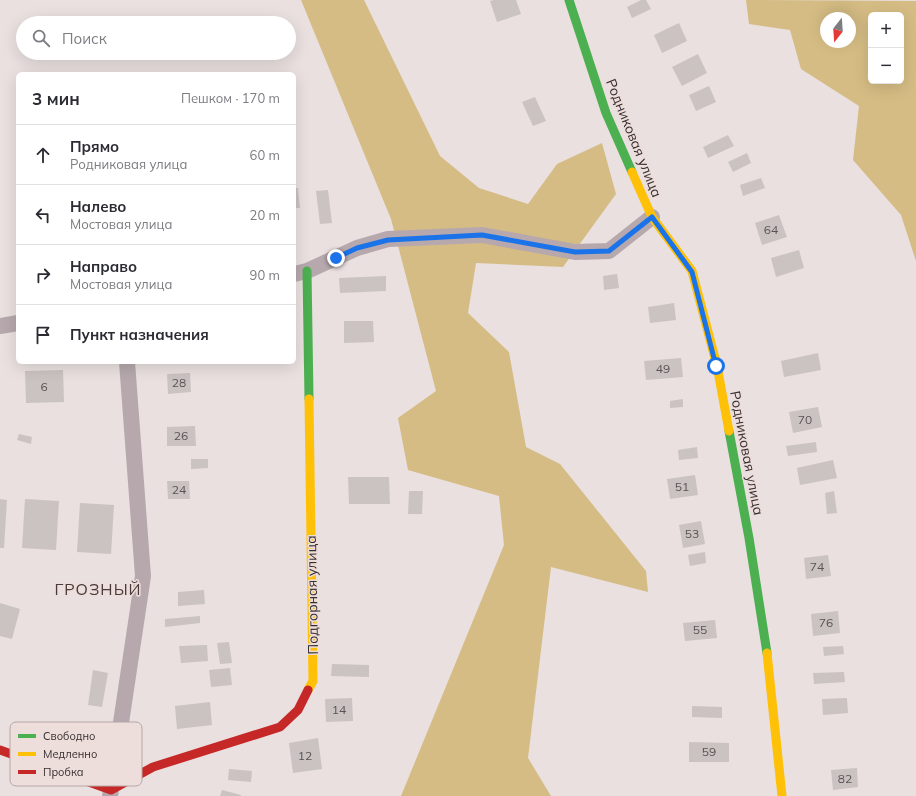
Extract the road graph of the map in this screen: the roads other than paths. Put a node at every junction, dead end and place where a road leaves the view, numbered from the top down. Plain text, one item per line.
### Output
1 (569, 0) edge
2 (652, 217) junction
3 (301, 272) edge
4 (16, 323) edge
5 (0, 326) edge
6 (127, 364) edge
7 (121, 722) edge
8 (0, 750) edge
9 (10, 754) edge
10 (142, 774) edge
11 (92, 786) edge
12 (122, 786) edge
13 (110, 793) edge
14 (782, 796) edge

1 - 2 street, Родниковая улица
2 - 3 street
2 - 14 street, Родниковая улица
3 - 10 street, Подгорная улица
4 - 5 street
6 - 7 street
8 - 9 street
11 - 13 street
12 - 13 street, Подгорная улица

